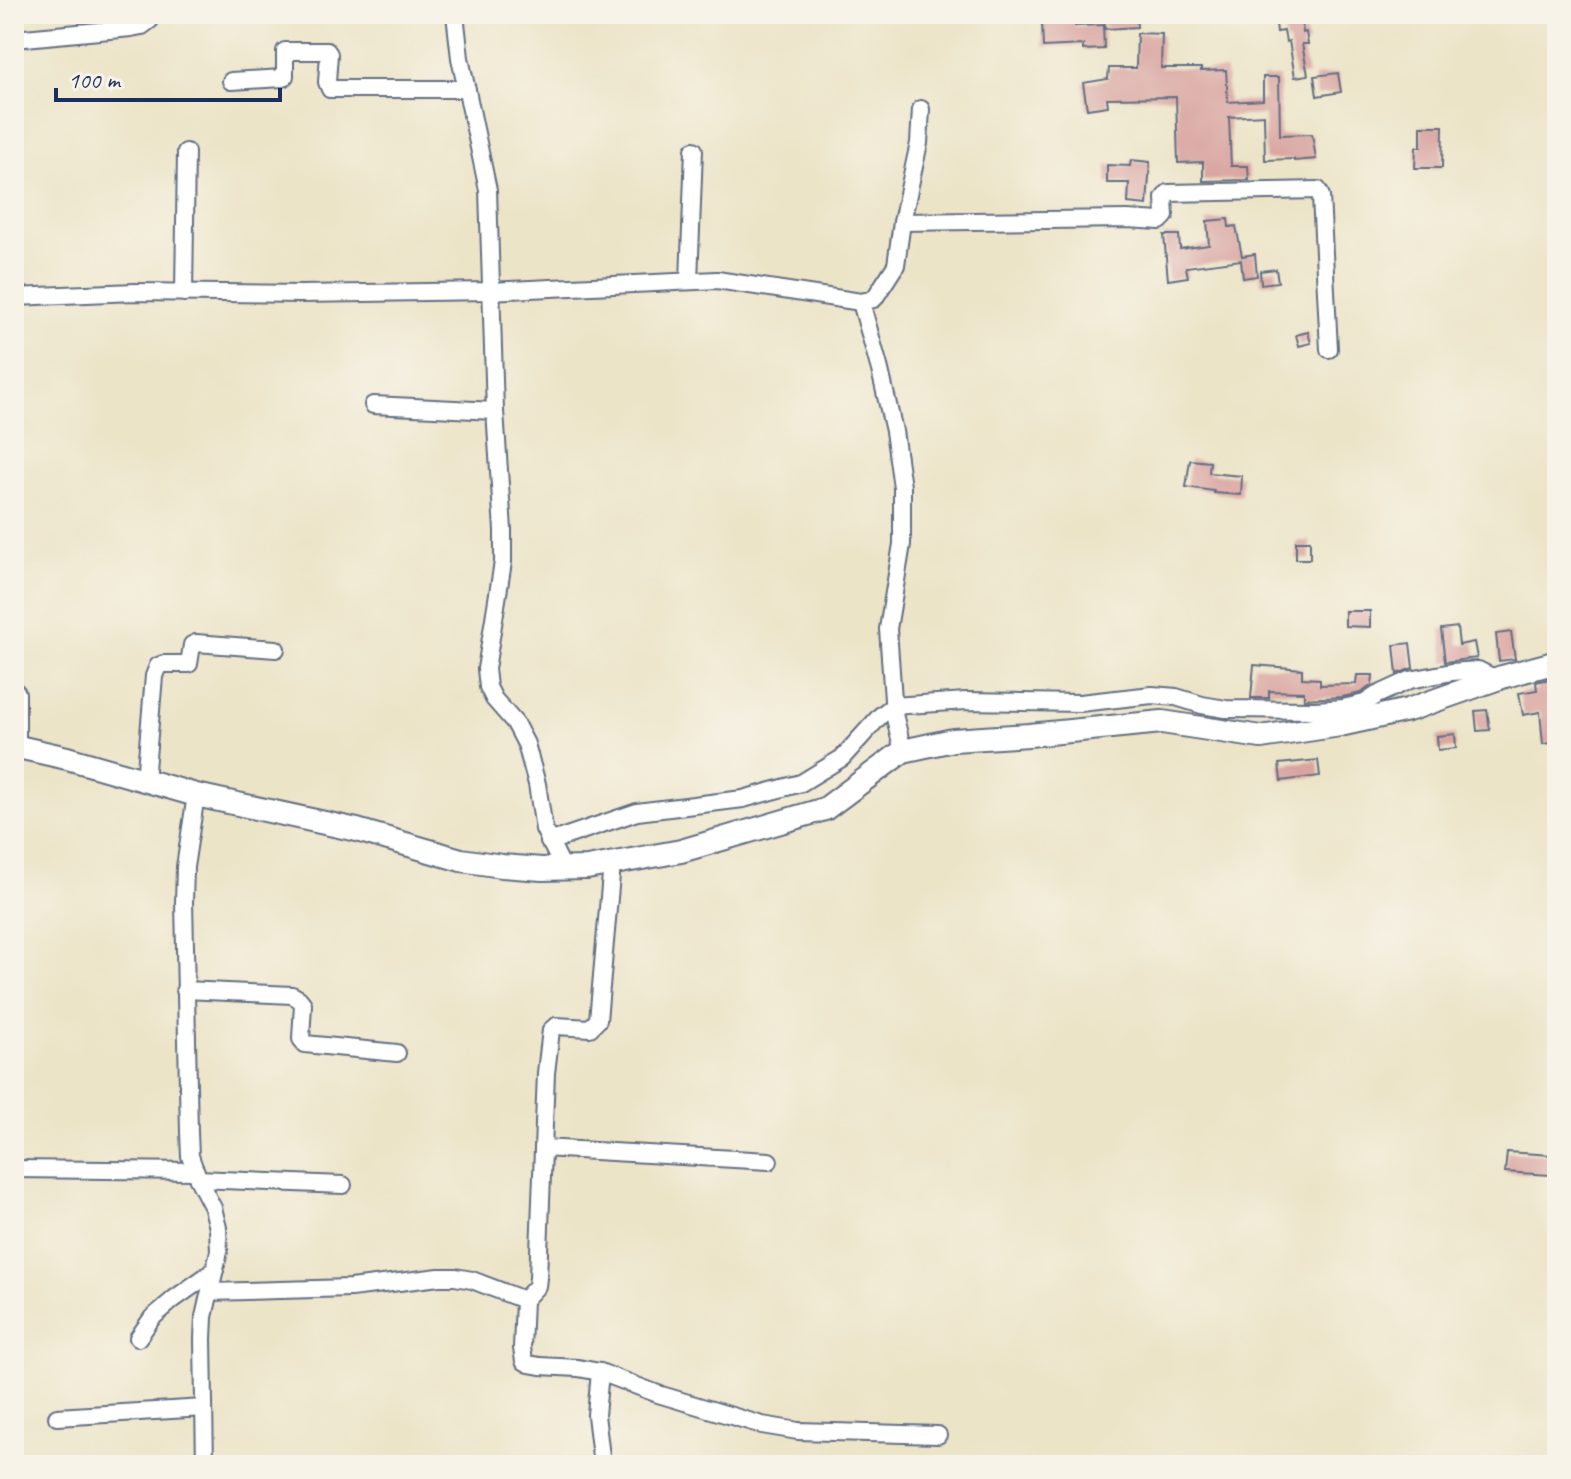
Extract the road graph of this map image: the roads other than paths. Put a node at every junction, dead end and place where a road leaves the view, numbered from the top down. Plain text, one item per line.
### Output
1 (150, 14) edge
2 (455, 14) edge
3 (14, 39) edge
4 (231, 81) dead end
5 (467, 89) junction
6 (921, 109) dead end
7 (694, 150) dead end
8 (186, 152) dead end
9 (902, 222) junction
10 (689, 281) junction
11 (490, 291) junction
12 (184, 293) junction
13 (14, 297) edge
14 (861, 302) junction
15 (1329, 349) dead end
16 (373, 405) dead end
17 (495, 411) junction
18 (276, 649) dead end
19 (1557, 662) edge
20 (1496, 679) junction
21 (14, 694) edge
22 (893, 706) junction
23 (14, 746) edge
24 (903, 751) junction
25 (145, 781) junction
26 (196, 795) junction
27 (549, 842) junction
28 (612, 864) junction
29 (563, 868) junction
30 (185, 990) junction
31 (397, 1053) dead end
32 (543, 1148) junction
33 (769, 1161) dead end
34 (14, 1169) edge
35 (197, 1175) junction
36 (343, 1185) dead end
37 (215, 1270) junction
38 (210, 1292) junction
39 (524, 1300) junction
40 (138, 1338) dead end
41 (600, 1372) junction
42 (204, 1408) junction
43 (57, 1417) dead end
44 (938, 1435) dead end
45 (205, 1465) edge
46 (602, 1465) edge

1 - 3 street
2 - 5 street
4 - 5 street
5 - 11 street
6 - 9 street
7 - 10 street
8 - 12 street
9 - 14 street
9 - 15 street
10 - 11 street
10 - 14 street
11 - 12 street
11 - 17 street
12 - 13 street
14 - 22 street
16 - 17 street
17 - 27 street
18 - 25 street
19 - 20 street
20 - 22 street
20 - 24 street
21 - 23 street
22 - 24 street
22 - 27 street
23 - 25 street
24 - 28 street
25 - 26 street
26 - 29 street
26 - 30 street
27 - 29 street
28 - 29 street
28 - 32 street
30 - 31 street
30 - 35 street
32 - 33 street
32 - 39 street
34 - 35 street
35 - 36 street
35 - 37 street
37 - 38 street
37 - 40 street
38 - 39 street
38 - 42 street
39 - 41 street
41 - 44 street
41 - 46 street
42 - 43 street
42 - 45 street

